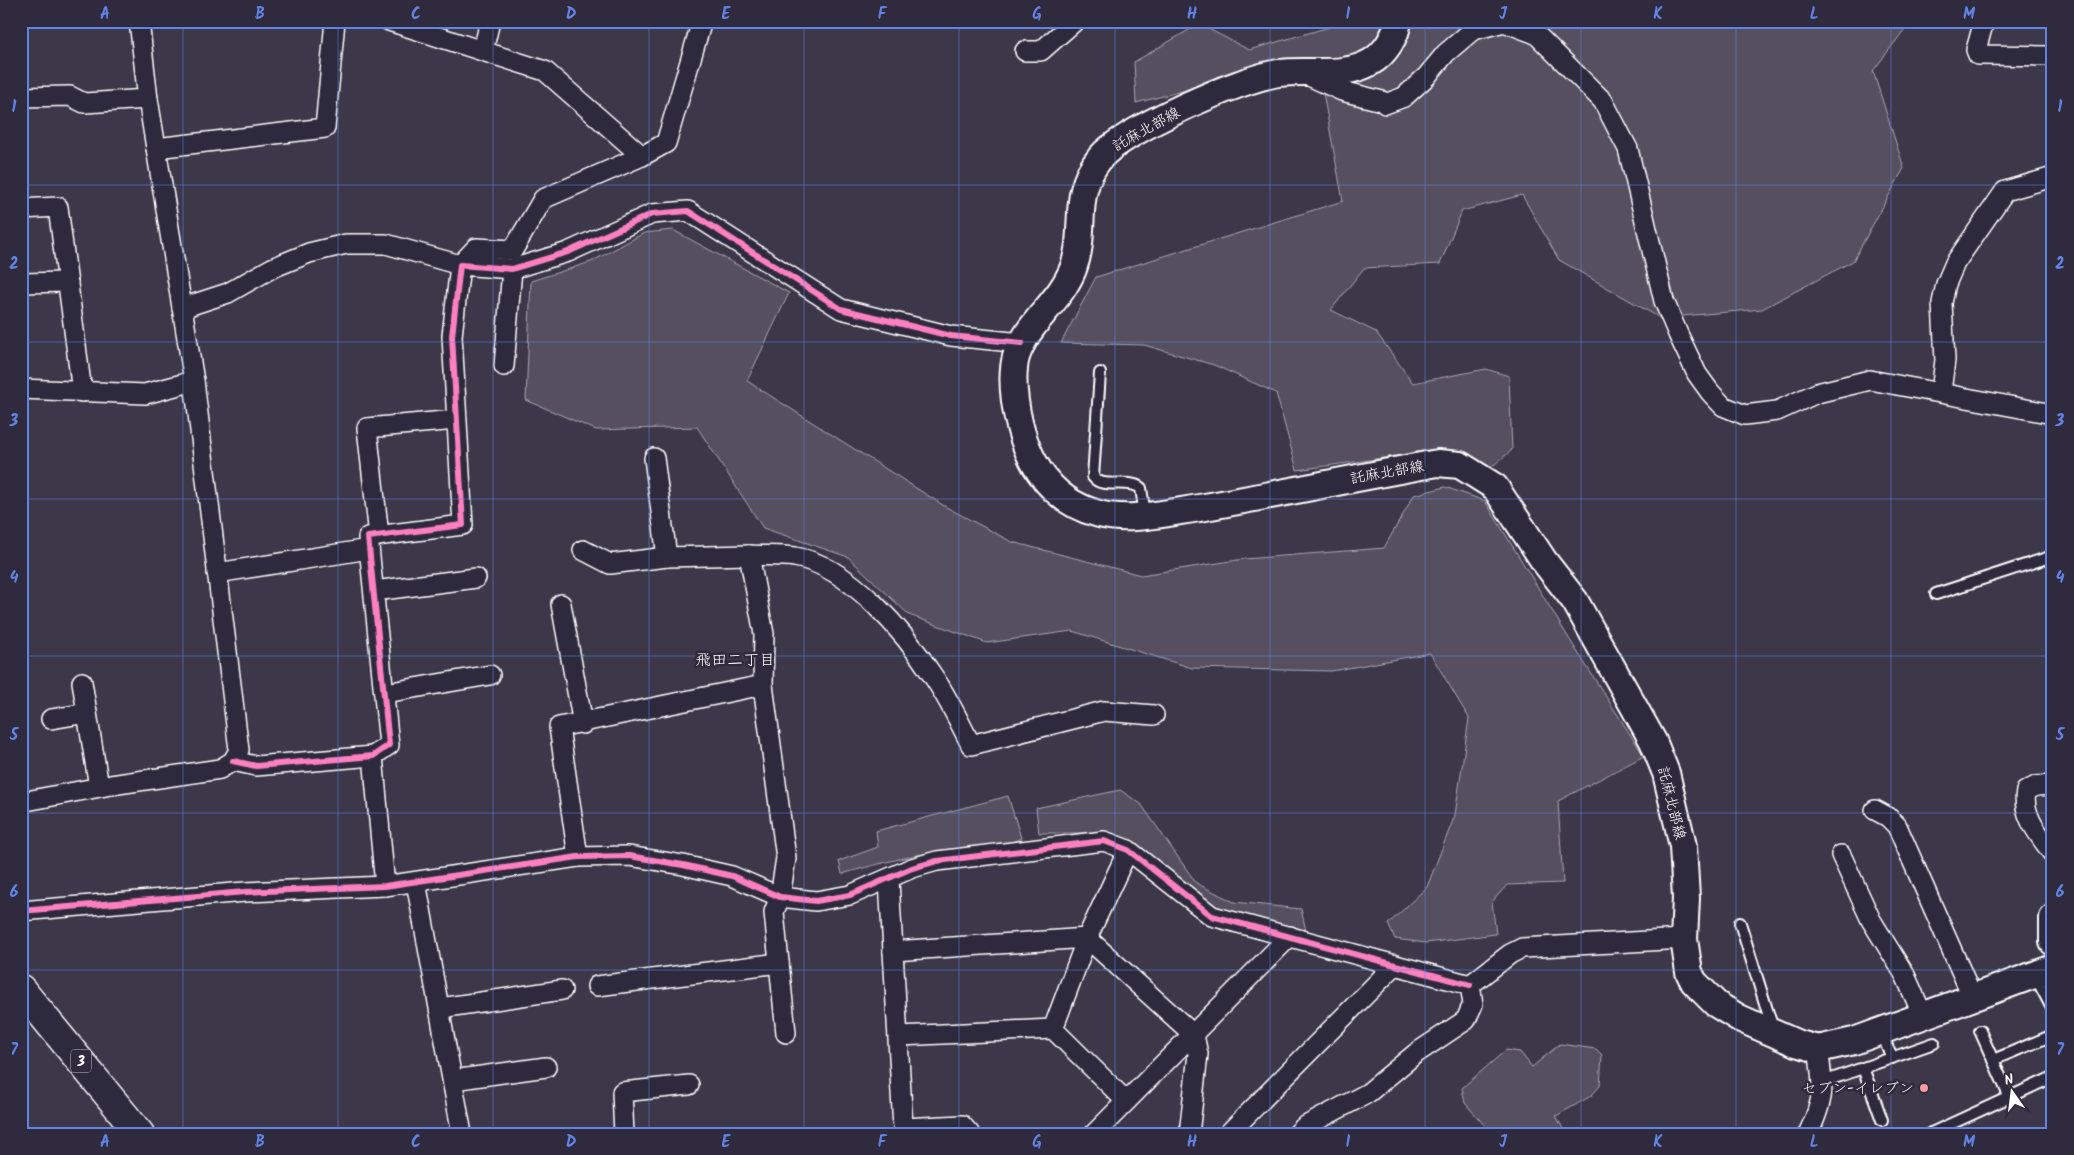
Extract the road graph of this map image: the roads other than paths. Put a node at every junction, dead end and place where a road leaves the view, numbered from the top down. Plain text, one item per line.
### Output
1 (139, 21) edge
2 (335, 21) edge
3 (389, 21) edge
4 (490, 21) edge
5 (702, 21) edge
6 (1075, 21) edge
7 (1398, 21) edge
8 (1984, 21) edge
9 (483, 51) junction
10 (1025, 51) dead end
11 (2053, 56) edge
12 (1294, 71) junction
13 (21, 97) edge
14 (148, 99) junction
15 (156, 148) junction
16 (642, 156) junction
17 (2053, 177) edge
18 (21, 209) edge
19 (460, 265) junction
20 (512, 269) junction
21 (68, 282) junction
22 (21, 283) edge
23 (182, 308) junction
24 (1022, 343) junction
25 (504, 366) dead end
26 (1100, 373) dead end
27 (194, 381) junction
28 (21, 389) edge
29 (82, 392) junction
30 (1941, 392) junction
31 (2053, 414) edge
32 (456, 420) junction
33 (654, 458) dead end
34 (1145, 516) junction
35 (374, 543) junction
36 (583, 550) dead end
37 (749, 555) junction
38 (2053, 556) edge
39 (667, 557) junction
40 (217, 573) junction
41 (476, 578) dead end
42 (374, 591) junction
43 (1936, 594) dead end
44 (561, 604) dead end
45 (490, 675) dead end
46 (82, 682) dead end
47 (763, 685) junction
48 (385, 693) junction
49 (87, 713) junction
50 (1154, 715) dead end
51 (51, 719) dead end
52 (583, 724) junction
53 (374, 756) junction
54 (234, 761) junction
55 (2053, 785) edge
56 (100, 787) junction
57 (21, 802) edge
58 (1875, 810) dead end
59 (1128, 850) junction
60 (2053, 854) edge
61 (1841, 855) dead end
62 (578, 856) junction
63 (889, 880) junction
64 (416, 882) junction
65 (385, 886) junction
66 (780, 897) junction
67 (21, 912) edge
68 (2053, 918) edge
69 (1740, 923) dead end
70 (1290, 936) junction
71 (1088, 938) junction
72 (1684, 939) junction
73 (2053, 942) edge
74 (893, 951) junction
75 (779, 963) junction
76 (1395, 964) junction
77 (2044, 971) edge
78 (1470, 985) junction
79 (597, 986) dead end
80 (21, 989) edge
81 (562, 990) dead end
82 (1973, 998) junction
83 (440, 1008) junction
84 (2053, 1010) edge
85 (1923, 1016) junction
86 (1053, 1028) junction
87 (1881, 1031) junction
88 (1980, 1031) dead end
89 (786, 1033) dead end
90 (1774, 1033) junction
91 (1194, 1035) junction
92 (2053, 1035) edge
93 (899, 1036) junction
94 (1934, 1043) dead end
95 (1818, 1050) junction
96 (1892, 1058) junction
97 (1993, 1060) junction
98 (546, 1067) dead end
99 (1862, 1068) junction
100 (2053, 1077) edge
101 (453, 1080) junction
102 (1823, 1082) junction
103 (688, 1085) dead end
104 (2010, 1098) junction
105 (1126, 1101) junction
106 (1882, 1120) dead end
107 (140, 1134) edge
108 (462, 1134) edge
109 (624, 1134) edge
110 (970, 1134) edge
111 (1094, 1134) edge
112 (1189, 1134) edge
113 (1228, 1134) edge
114 (1297, 1134) edge
115 (1808, 1134) edge
116 (1929, 1134) edge

1 - 14 street
2 - 15 street
3 - 9 street
4 - 9 street
5 - 16 street
6 - 10 street
7 - 12 main road, 託麻北部線
8 - 11 street
9 - 16 street
12 - 24 main road, 託麻北部線
12 - 30 street
13 - 14 street
14 - 15 street
15 - 23 street
16 - 19 street
17 - 30 street
18 - 21 street
19 - 20 street
19 - 23 street
19 - 32 street
20 - 24 street
20 - 25 street
21 - 22 street
21 - 29 street
23 - 27 street
24 - 34 main road, 託麻北部線
26 - 34 lane
27 - 29 street
27 - 40 street
28 - 29 street
30 - 31 street
32 - 35 street
32 - 35 street
33 - 39 street
34 - 72 main road, 託麻北部線
35 - 40 street
35 - 42 street
36 - 39 street
37 - 39 street
37 - 47 street
37 - 50 street
38 - 43 lane
40 - 54 street
41 - 42 street
42 - 48 street
44 - 52 street
45 - 48 street
46 - 49 street
47 - 52 street
47 - 66 street
48 - 53 street
49 - 51 street
49 - 56 street
52 - 62 street
53 - 54 street
53 - 65 street
54 - 56 street
55 - 60 street
56 - 57 street
58 - 82 street
59 - 63 street
59 - 70 street
59 - 71 street
61 - 85 street
62 - 64 street
62 - 66 street
63 - 66 street
63 - 74 street
64 - 65 street
64 - 83 street
65 - 67 street
66 - 75 street
68 - 73 main road
69 - 90 lane
70 - 76 street
70 - 91 street
71 - 74 street
71 - 86 street
71 - 91 street
72 - 78 street
72 - 90 main road, 託麻北部線
74 - 93 street
75 - 79 street
75 - 89 street
76 - 78 street
76 - 113 street
77 - 82 main road
77 - 84 lane
78 - 114 street
80 - 107 highway, 3
81 - 83 street
82 - 85 main road
83 - 101 street
85 - 87 main road
86 - 93 street
86 - 105 street
87 - 95 main road
87 - 96 lane
88 - 97 lane
90 - 95 main road, 託麻北部線
91 - 105 street
91 - 112 street
92 - 97 lane
93 - 110 street
94 - 96 lane
95 - 102 street
96 - 99 lane
97 - 104 lane
98 - 101 street
99 - 102 lane
99 - 106 lane
100 - 104 lane
101 - 108 street
102 - 115 street
103 - 109 street
104 - 116 lane
105 - 111 street

